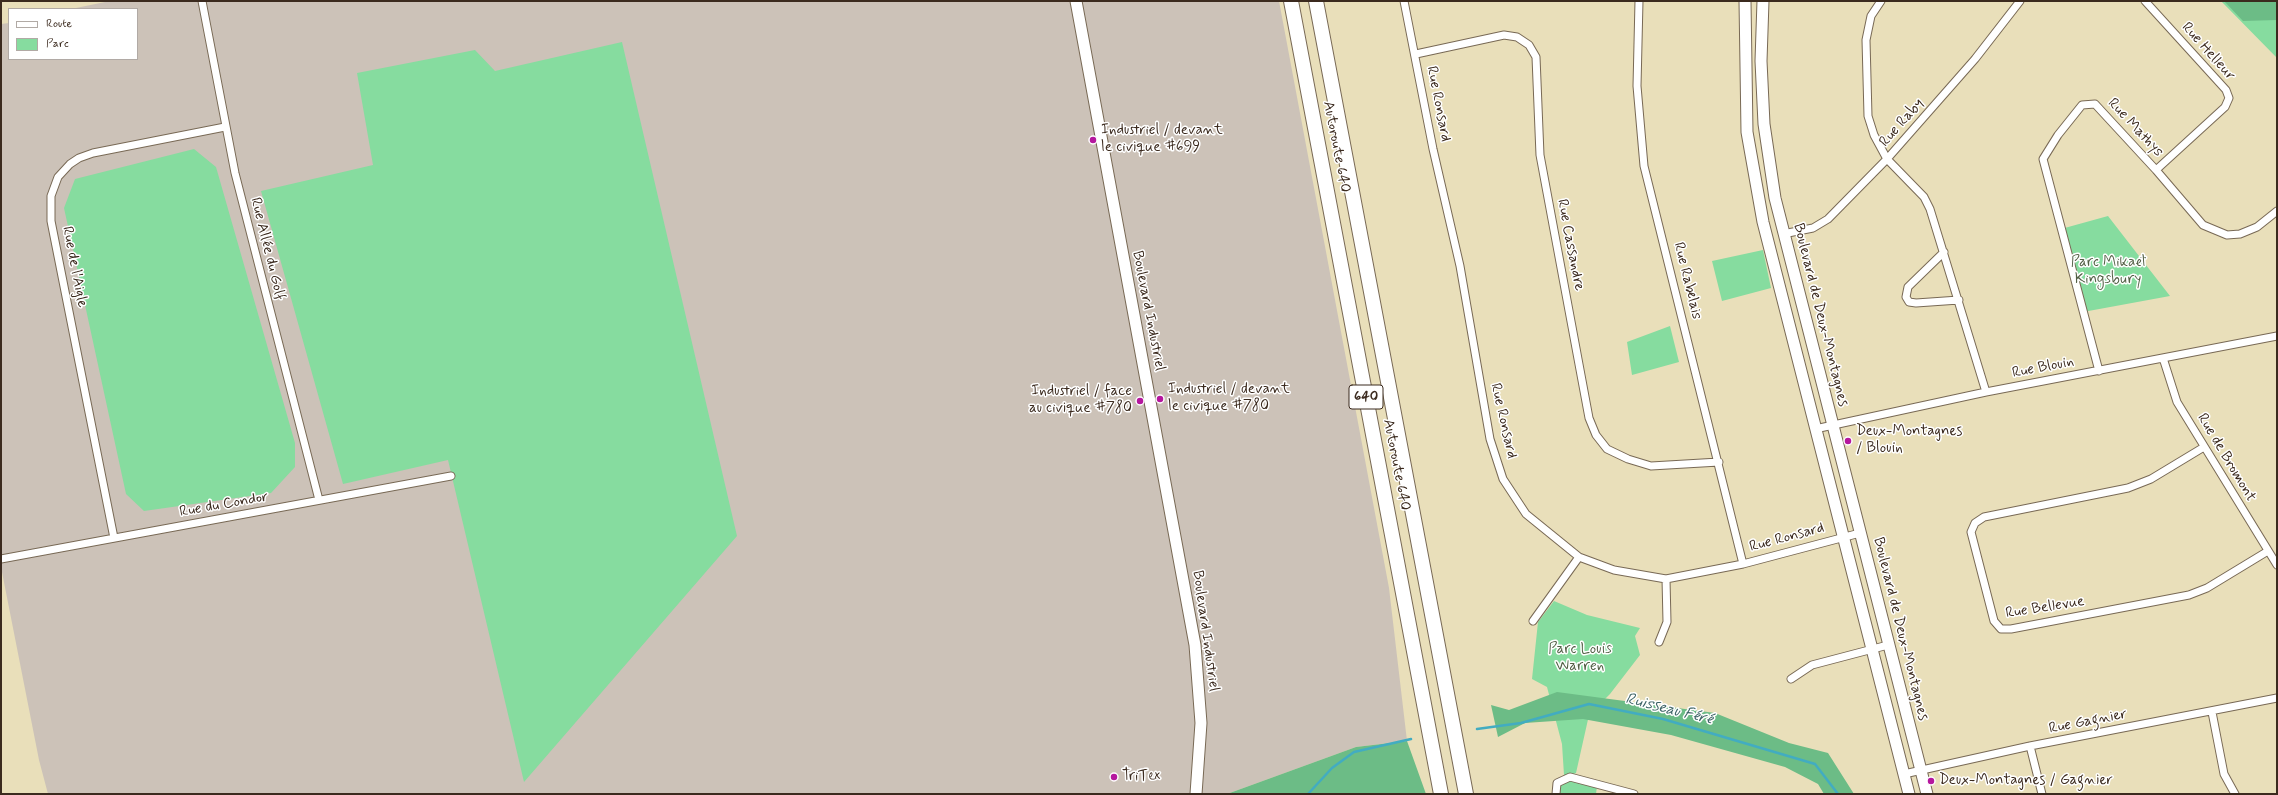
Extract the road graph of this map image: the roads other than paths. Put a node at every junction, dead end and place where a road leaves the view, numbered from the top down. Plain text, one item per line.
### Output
1 (202, 1) edge
2 (1076, 1) edge
3 (1291, 1) edge
4 (1316, 1) edge
5 (1404, 1) edge
6 (1639, 1) edge
7 (1745, 1) edge
8 (1763, 1) edge
9 (1881, 1) edge
10 (2020, 1) edge
11 (2145, 1) edge
12 (1416, 54) junction
13 (225, 127) junction
14 (1886, 159) junction
15 (2156, 170) junction
16 (2277, 211) edge
17 (1783, 234) junction
18 (1944, 252) junction
19 (1959, 300) junction
20 (2277, 336) edge
21 (2163, 358) junction
22 (2099, 371) junction
23 (1986, 392) junction
24 (1832, 425) junction
25 (1815, 429) junction
26 (2204, 447) junction
27 (1719, 462) junction
28 (451, 476) dead end
29 (319, 500) junction
30 (1860, 533) junction
31 (1843, 537) junction
32 (114, 538) junction
33 (2268, 551) junction
34 (1579, 558) junction
35 (1, 559) edge
36 (1743, 564) junction
37 (2277, 565) edge
38 (1666, 579) junction
39 (1533, 621) dead end
40 (1659, 642) dead end
41 (1888, 645) junction
42 (1872, 648) junction
43 (1791, 680) dead end
44 (2277, 698) edge
45 (2212, 712) junction
46 (2030, 746) junction
47 (1921, 770) junction
48 (1904, 774) junction
49 (1615, 789) junction
50 (1196, 794) edge
51 (1441, 794) edge
52 (1466, 794) edge
53 (1556, 794) edge
54 (1606, 794) edge
55 (1634, 794) edge
56 (1909, 794) edge
57 (1927, 794) edge
58 (2042, 794) edge
59 (2234, 794) edge

1 - 13 street, Rue Allée du Golf
2 - 50 street, Boulevard Industriel
3 - 51 highway, Autoroute 640 / 640
4 - 52 highway, Autoroute 640 / 640
5 - 12 street, Rue Ronsard
6 - 27 street, Rue Rabelais
7 - 25 street
8 - 17 street, Boulevard de Deux-Montagnes
9 - 14 street
10 - 14 street, Rue Raby
11 - 15 street, Rue Helleur
12 - 27 street, Rue Cassandre
12 - 34 street, Rue Ronsard
13 - 29 street, Rue Allée du Golf
13 - 32 street, Rue de l'Aigle
14 - 17 street, Rue Raby
14 - 18 street
15 - 16 street, Rue Mathys
15 - 22 street, Rue Mathys
17 - 24 street, Boulevard de Deux-Montagnes
18 - 19 street
18 - 19 street
19 - 23 street
20 - 21 street, Rue Blouin
21 - 22 street, Rue Blouin
21 - 26 street, Rue de Bromont
22 - 23 street, Rue Blouin
23 - 24 street, Rue Blouin
24 - 25 street, Rue Blouin
24 - 30 street, Boulevard de Deux-Montagnes
25 - 31 street
26 - 33 street, Rue de Bromont
26 - 33 street, Rue Bellevue
27 - 36 street, Rue Rabelais
28 - 29 street, Rue du Condor
29 - 32 street, Rue du Condor
30 - 31 street, Rue Ronsard
30 - 41 street, Boulevard de Deux-Montagnes
31 - 36 street, Rue Ronsard
31 - 42 street
32 - 35 street, Rue du Condor
33 - 37 street, Rue de Bromont
34 - 38 street, Rue Ronsard
34 - 39 street
36 - 38 street, Rue Ronsard
38 - 40 street
41 - 42 street
41 - 47 street, Boulevard de Deux-Montagnes
42 - 43 street
42 - 48 street
44 - 45 street, Rue Gagnier
45 - 46 street, Rue Gagnier
45 - 59 street
46 - 47 street, Rue Gagnier
46 - 58 street
47 - 48 street, Rue Gagnier
47 - 57 street, Boulevard de Deux-Montagnes
48 - 56 street
49 - 53 street
49 - 54 street
49 - 55 street

